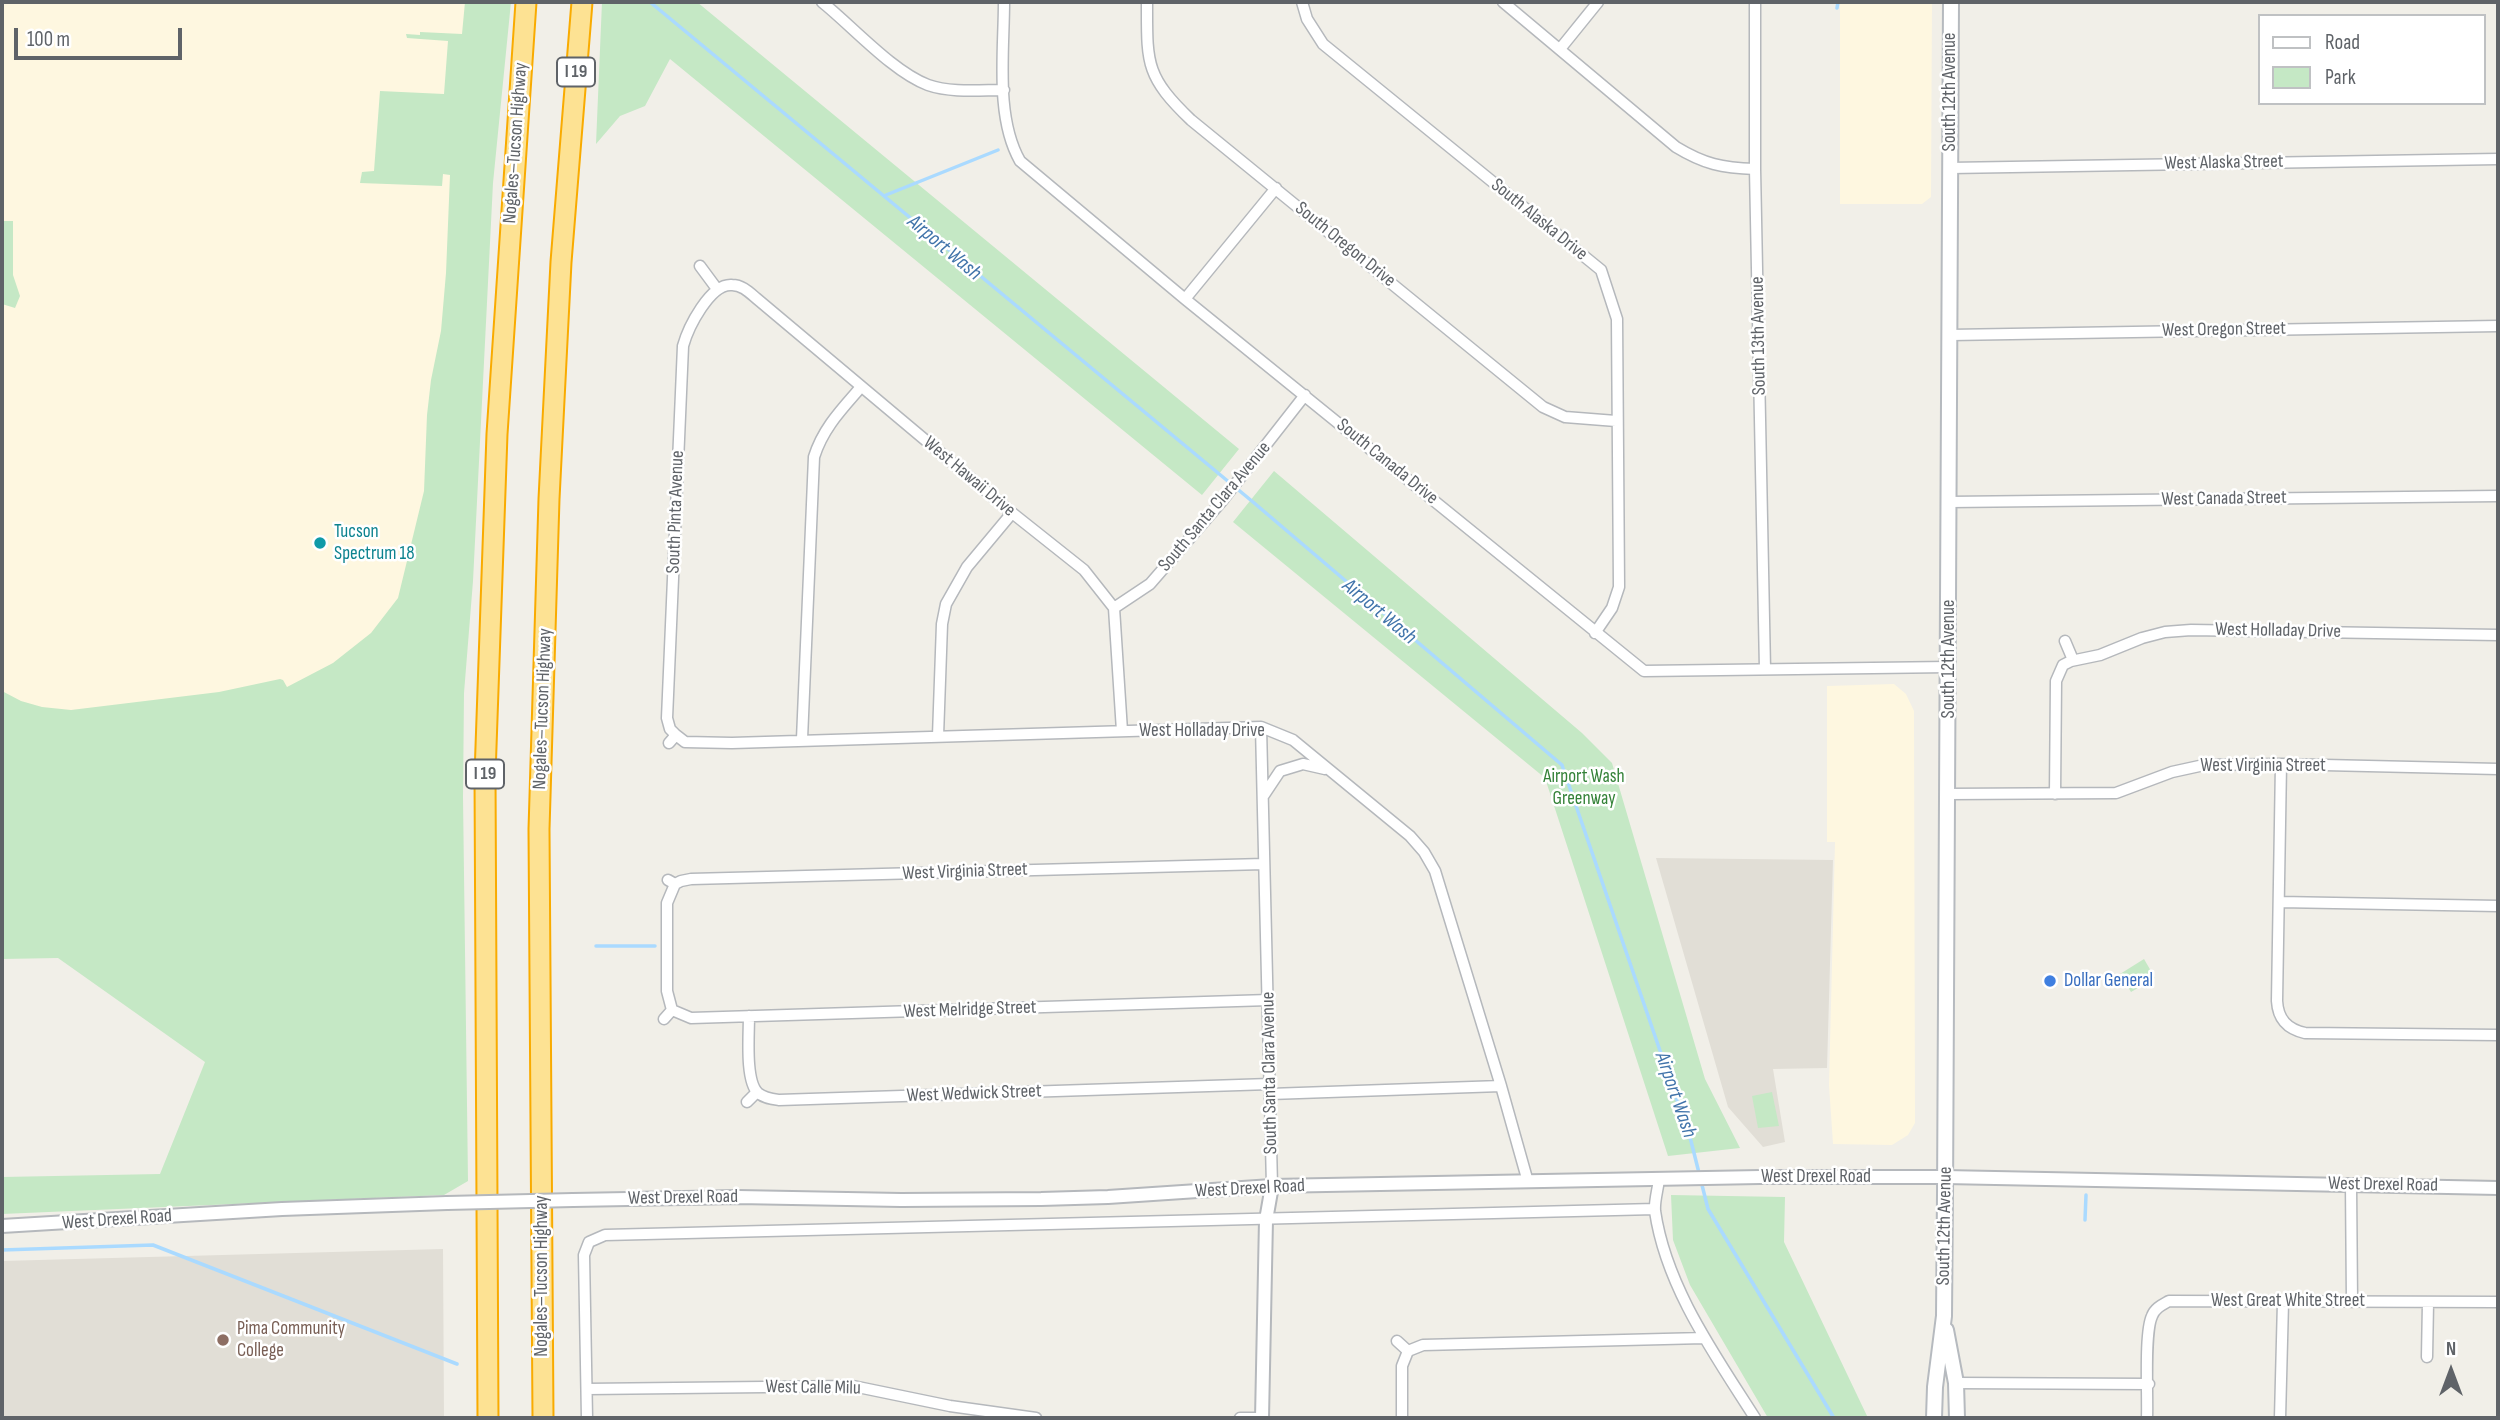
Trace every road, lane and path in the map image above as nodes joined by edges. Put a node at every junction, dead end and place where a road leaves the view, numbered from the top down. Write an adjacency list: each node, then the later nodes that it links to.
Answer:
1 (526, 2): 80 (highway, Nogales–Tucson Highway / I 19)
2 (582, 2): 81 (highway, Nogales–Tucson Highway / I 19)
3 (822, 2): 11 (street)
4 (1004, 2): 13 (street, South Canada Drive)
5 (1147, 2): 17 (street, South Oregon Drive)
6 (1301, 2): 25 (street, South Alaska Drive)
7 (1503, 2): 12 (street)
8 (1598, 2): 12 (street)
9 (1755, 2): 16 (street, South 13th Avenue)
10 (1951, 2): 15 (main road, South 12th Avenue)
11 (834, 5): 13 (street)
12 (1560, 49): 16 (street)
13 (1004, 90): 20 (street, South Canada Drive)
14 (2498, 159): 15 (street, West Alaska Street)
15 (1950, 168): 22 (main road, South 12th Avenue)
16 (1755, 169): 35 (street, South 13th Avenue)
17 (1276, 187): 20 (street); 25 (street, South Oregon Drive)
18 (700, 266): 19 (street)
19 (718, 289): 23 (street, West Hawaii Drive); 39 (street, South Pinta Avenue)
20 (1185, 299): 24 (street, South Canada Drive)
21 (2498, 326): 22 (street, West Oregon Street)
22 (1950, 335): 27 (main road, South 12th Avenue)
23 (861, 387): 28 (street, West Hawaii Drive); 40 (street)
24 (1305, 395): 29 (street, South Santa Clara Avenue); 30 (street, South Canada Drive)
25 (1616, 421): 30 (street, South Alaska Drive)
26 (2498, 496): 27 (street, West Canada Street)
27 (1949, 502): 34 (main road, South 12th Avenue)
28 (1012, 513): 29 (street, West Hawaii Drive); 38 (street)
29 (1114, 608): 37 (street)
30 (1595, 633): 35 (street, South Canada Drive)
31 (2498, 635): 33 (street, West Holladay Drive)
32 (2065, 641): 33 (street)
33 (2068, 662): 44 (street)
34 (1949, 667): 35 (street, South Canada Drive); 45 (main road, South 12th Avenue)
35 (1765, 669)
36 (1261, 727): 37 (street, West Holladay Drive); 43 (street, West Holladay Drive); 46 (street, South Santa Clara Avenue)
37 (1122, 731): 38 (street, West Holladay Drive)
38 (938, 736): 40 (street, West Holladay Drive)
39 (673, 739): 40 (street, West Holladay Drive)
40 (802, 739)
41 (2281, 764): 42 (street, West Virginia Street); 44 (street, West Virginia Street); 48 (street)
42 (2498, 769)
43 (1330, 770): 46 (street); 55 (street, West Holladay Drive)
44 (2055, 793): 45 (street, West Virginia Street)
45 (1948, 794): 59 (main road, South 12th Avenue)
46 (1262, 799): 47 (street, South Santa Clara Avenue)
47 (1264, 864): 50 (street, South Santa Clara Avenue); 51 (street, West Virginia Street)
48 (2280, 902): 49 (street); 54 (street)
49 (2498, 906)
50 (1269, 1000): 52 (street, West Melridge Street); 56 (street, South Santa Clara Avenue)
51 (672, 1010): 52 (street, West Melridge Street); 53 (street)
52 (749, 1016): 57 (street)
53 (664, 1019)
54 (2498, 1035)
55 (1501, 1086): 56 (street, West Wedwick Street); 61 (street, West Holladay Drive)
56 (1270, 1089): 57 (street, West Wedwick Street); 63 (street, South Santa Clara Avenue)
57 (757, 1093): 58 (street)
58 (747, 1102)
59 (1945, 1177): 60 (street, West Drexel Road); 62 (street, West Drexel Road); 72 (main road, South 12th Avenue)
60 (1659, 1180): 61 (street, West Drexel Road); 65 (street)
61 (1528, 1182): 63 (street, West Drexel Road)
62 (2351, 1184): 64 (street, West Drexel Road); 68 (street)
63 (1272, 1186): 66 (street, South Santa Clara Avenue); 67 (street, West Drexel Road, bridge)
64 (2498, 1188)
65 (1655, 1209): 66 (street, West Drexel Road); 73 (street)
66 (1266, 1220): 79 (street, West Drexel Road); 85 (street, South Santa Clara Avenue)
67 (2, 1226)
68 (2352, 1301): 69 (street, West Great White Street); 71 (street, West Great White Street)
69 (2283, 1302): 78 (street, West Great White Street); 91 (street)
70 (2498, 1302): 71 (street, West Great White Street)
71 (2428, 1303): 76 (street)
72 (1944, 1316): 77 (main road, South 12th Avenue); 88 (main road, South 12th Avenue)
73 (1704, 1338): 75 (street); 87 (street)
74 (1397, 1341): 75 (street)
75 (1408, 1352): 86 (street)
76 (2427, 1357)
77 (1956, 1383): 78 (street); 89 (main road, South 12th Avenue)
78 (2149, 1384): 90 (street, West Great White Street)
79 (587, 1389): 82 (street); 83 (street, West Calle Milu)
80 (488, 1418)
81 (543, 1418)
82 (587, 1418)
83 (1036, 1418)
84 (1240, 1418): 85 (street)
85 (1262, 1418)
86 (1402, 1418)
87 (1755, 1418)
88 (1934, 1418)
89 (1957, 1418)
90 (2147, 1418)
91 (2280, 1418)

